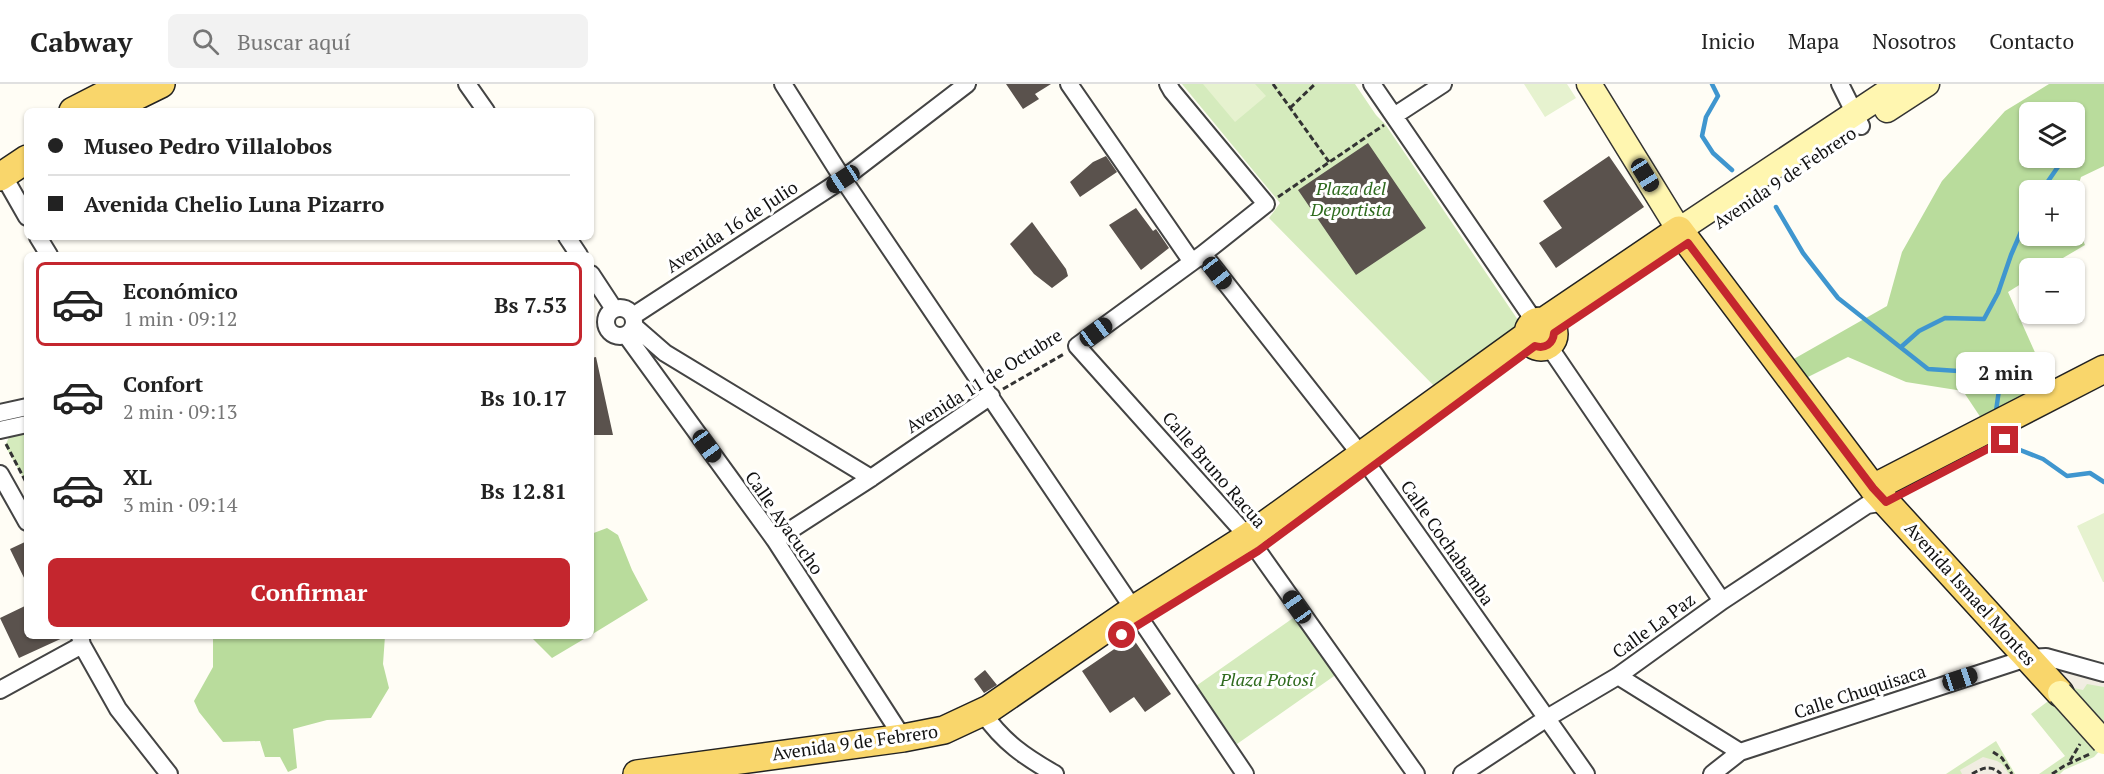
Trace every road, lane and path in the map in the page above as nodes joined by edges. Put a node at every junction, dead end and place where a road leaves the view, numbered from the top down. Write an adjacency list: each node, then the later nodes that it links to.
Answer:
1 (126, 84): 16 (main road)
2 (160, 84): 17 (main road)
3 (467, 84): 18 (street)
4 (783, 84): 26 (street)
5 (967, 84): 26 (street, Avenida 16 de Julio)
6 (1069, 84): 30 (street, Calle Cochabamba)
7 (1168, 84): 27 (street)
8 (1273, 84): 19 (path)
9 (1315, 84): 19 (path)
10 (1372, 84): 20 (street)
11 (1443, 84): 20 (street)
12 (1589, 84): 29 (street, Avenida Ismael Montes)
13 (1840, 84): 21 (street)
14 (1899, 84): 21 (street, Avenida 9 de Febrero)
15 (1927, 84): 21 (street, Avenida 9 de Febrero)
16 (79, 108)
17 (112, 108)
18 (484, 108)
19 (1290, 108): 24 (path)
20 (1394, 116): 24 (path); 34 (street)
21 (1858, 120): 29 (street, Avenida 9 de Febrero)
22 (24, 143): 25 (main road)
23 (24, 160): 25 (main road)
24 (1329, 162): 27 (path)
25 (1, 170): 28 (street)
26 (843, 179): 33 (street, Avenida 16 de Julio); 38 (street)
27 (1266, 204): 30 (street, Avenida 11 de Octubre)
28 (24, 212)
29 (1684, 236): 34 (main road, Avenida 9 de Febrero); 47 (main road, Avenida Ismael Montes)
30 (1197, 258): 35 (street, Avenida 11 de Octubre); 43 (street, Calle Cochabamba)
31 (594, 287): 32 (street)
32 (602, 321): 33 (street); 33 (street)
33 (631, 326): 46 (street); 49 (street, Calle Ayacucho)
34 (1540, 334): 43 (main road, Avenida 9 de Febrero); 51 (street)
35 (1077, 346): 38 (path, Avenida 11 de Octubre); 50 (street, Calle Bruno Racua)
36 (2104, 369): 47 (main road)
37 (2104, 389): 47 (main road)
38 (991, 396): 46 (street, Avenida 11 de Octubre); 52 (street)
39 (24, 408): 40 (street)
40 (0, 413)
41 (24, 425): 42 (street)
42 (5, 433): 45 (path)
43 (1365, 461): 50 (main road, Avenida 9 de Febrero); 59 (street, Calle Cochabamba)
44 (0, 474): 48 (street)
45 (24, 478)
46 (871, 478): 49 (street, Avenida 11 de Octubre)
47 (1875, 498): 51 (street, Calle La Paz); 54 (main road, Avenida Ismael Montes)
48 (24, 517)
49 (775, 540): 61 (street, Calle Ayacucho)
50 (1253, 544): 52 (main road, Avenida 9 de Febrero); 70 (street, Calle Bruno Racua)
51 (1722, 601): 56 (street, Calle La Paz)
52 (1137, 617): 60 (main road, Avenida 9 de Febrero); 69 (street)
53 (81, 640): 57 (street); 66 (street)
54 (2027, 658): 55 (street); 58 (main road, Avenida Ismael Montes); 63 (street, Calle Chuquisaca)
55 (2104, 673)
56 (1618, 676): 59 (street, Calle La Paz); 63 (street)
57 (0, 690)
58 (2060, 693): 62 (street, bridge)
59 (1547, 718): 71 (street, Calle La Paz); 72 (street, Calle Cochabamba)
60 (987, 719): 61 (main road, Avenida 9 de Febrero); 65 (main road, Avenida 9 de Febrero); 68 (street)
61 (903, 738): 65 (main road, Avenida 9 de Febrero)
62 (2100, 744): 77 (path)
63 (1740, 752): 73 (street, Calle Chuquisaca)
64 (1993, 752): 76 (path)
65 (714, 770): 67 (main road, Avenida 9 de Febrero)
66 (169, 774)
67 (637, 774)
68 (1055, 774)
69 (1245, 774)
70 (1416, 774)
71 (1462, 774)
72 (1586, 774)
73 (1712, 774)
74 (1972, 774): 75 (path)
75 (2001, 774)
76 (2012, 774)
77 (2052, 774)

